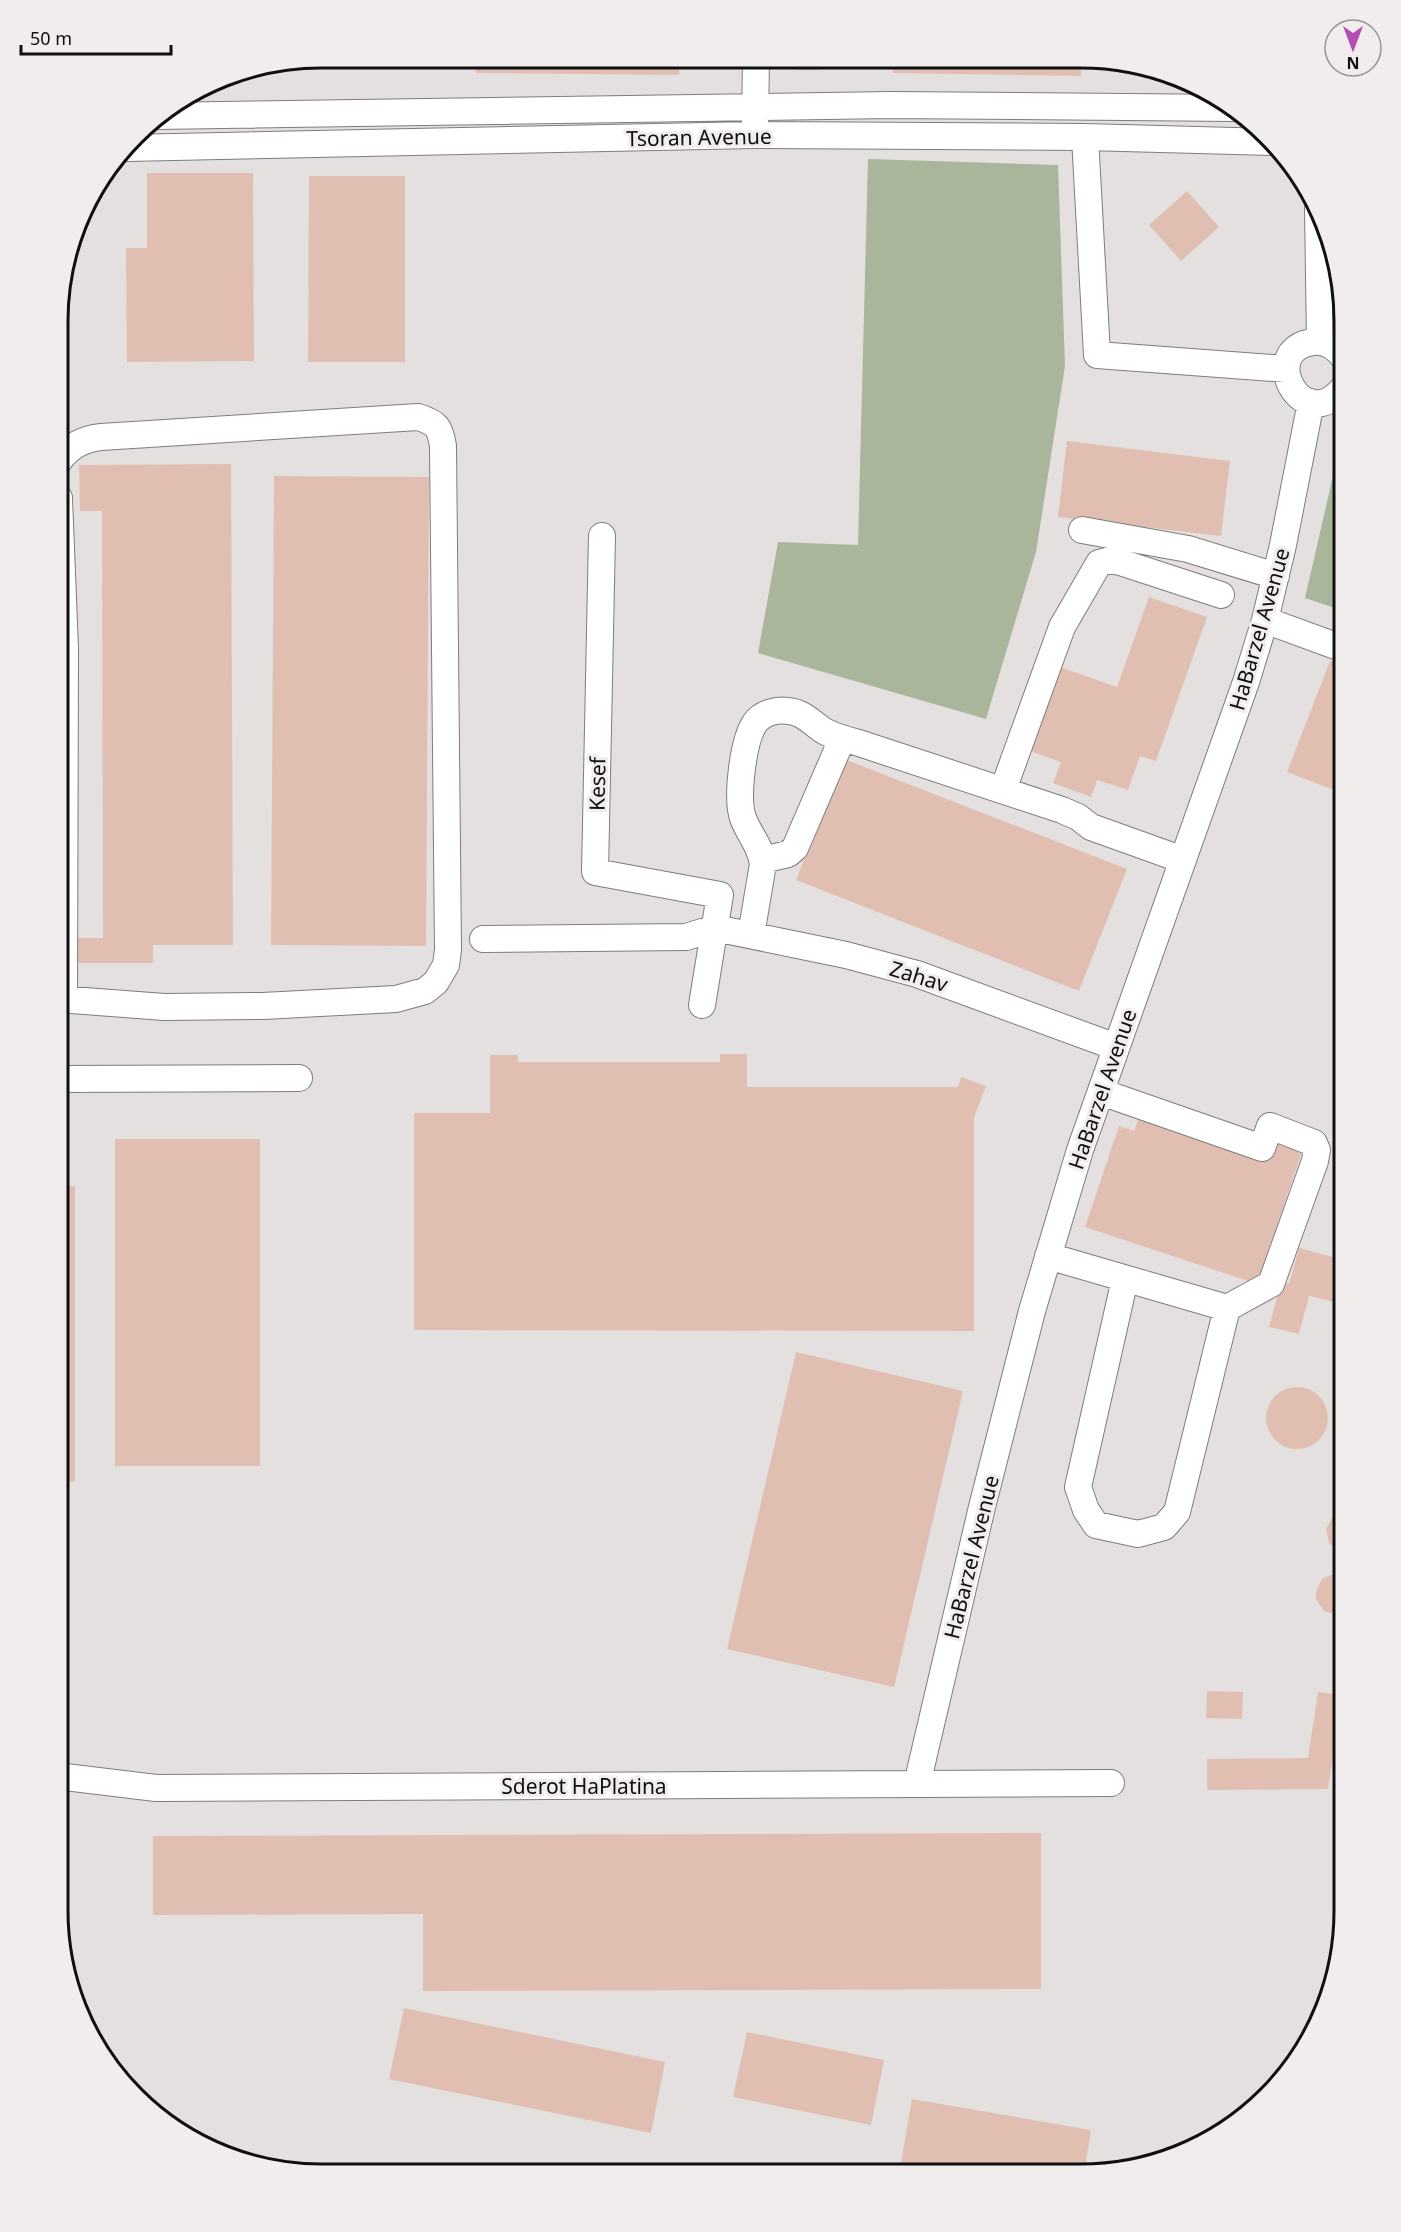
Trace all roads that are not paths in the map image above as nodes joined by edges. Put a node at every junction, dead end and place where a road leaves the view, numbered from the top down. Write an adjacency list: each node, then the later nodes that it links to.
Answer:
1 (756, 68): 2 (street)
2 (755, 106): 3 (street, Tsoran Avenue); 4 (street, Tsoran Avenue); 5 (street)
3 (1218, 108)
4 (173, 116)
5 (755, 135): 6 (street, Tsoran Avenue); 8 (street, Tsoran Avenue)
6 (1085, 137): 7 (street, Tsoran Avenue); 12 (street)
7 (1259, 142)
8 (136, 148)
9 (1318, 235): 10 (street)
10 (1320, 342): 11 (street); 12 (street)
11 (1334, 348)
12 (1286, 369): 14 (street)
13 (1334, 396): 14 (street)
14 (1311, 402): 18 (street, HaBarzel Avenue)
15 (68, 450): 29 (street)
16 (1082, 531): 18 (street)
17 (602, 536): 26 (street, Kesef)
18 (1276, 576): 20 (street, HaBarzel Avenue)
19 (1221, 595): 23 (street)
20 (1264, 620): 21 (street); 25 (street, HaBarzel Avenue)
21 (1334, 645)
22 (842, 739): 23 (street); 24 (street); 24 (street)
23 (1003, 790): 25 (street)
24 (762, 860): 27 (street)
25 (1183, 860): 31 (street, HaBarzel Avenue)
26 (715, 928): 27 (street, Zahav); 28 (street); 30 (street)
27 (751, 935): 31 (street, Zahav)
28 (483, 939)
29 (68, 1000)
30 (702, 1005)
31 (1116, 1047): 34 (street, HaBarzel Avenue)
32 (299, 1078): 33 (street)
33 (68, 1079)
34 (1101, 1092): 35 (street, HaBarzel Avenue); 37 (street)
35 (1048, 1256): 36 (street); 40 (street, HaBarzel Avenue)
36 (1125, 1278): 37 (street); 37 (street)
37 (1227, 1308)
38 (68, 1777): 40 (street, Sderot HaPlatina)
39 (1111, 1783): 40 (street, Sderot HaPlatina)
40 (917, 1784)

